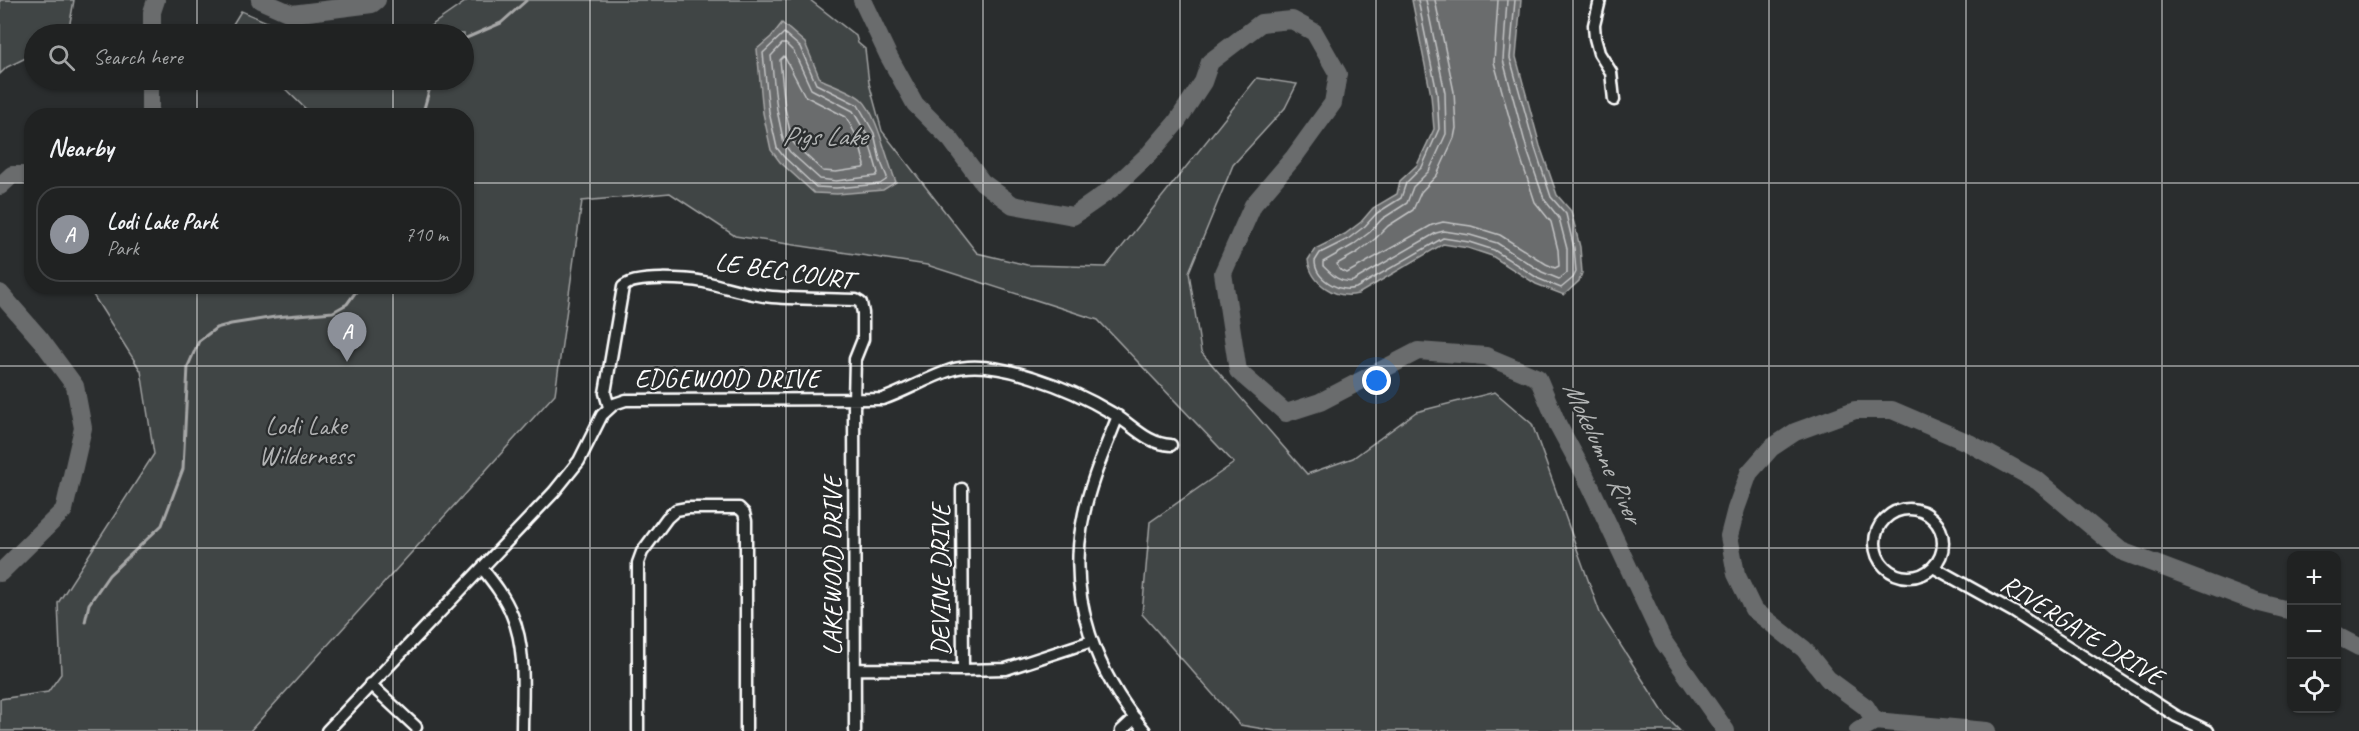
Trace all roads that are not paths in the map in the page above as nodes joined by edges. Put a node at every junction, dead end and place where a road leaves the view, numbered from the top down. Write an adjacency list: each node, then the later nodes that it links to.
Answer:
1 (1600, 0): 2 (street)
2 (1614, 100)
3 (854, 400): 4 (street, EDGEWOOD DRIVE); 4 (street, LE BEC COURT); 5 (street, EDGEWOOD DRIVE); 11 (street, LAKEWOOD DRIVE)
4 (609, 407): 9 (street, EDGEWOOD DRIVE)
5 (1118, 416): 6 (street, EDGEWOOD DRIVE); 10 (street)
6 (1171, 446)
7 (962, 489): 12 (street, DEVINE DRIVE)
8 (1933, 567): 8 (street); 23 (street, RIVERGATE DRIVE)
9 (482, 568): 13 (street, EDGEWOOD DRIVE); 17 (street)
10 (1092, 641): 12 (street); 14 (street)
11 (855, 669): 12 (street); 20 (street, LAKEWOOD DRIVE)
12 (963, 670)
13 (370, 684): 15 (street); 16 (street, EDGEWOOD DRIVE)
14 (1134, 718): 21 (street); 22 (street)
15 (416, 727)
16 (327, 731)
17 (522, 731)
18 (638, 731): 19 (street)
19 (746, 731)
20 (855, 731)
21 (1121, 731)
22 (1145, 731)
23 (2208, 731)

